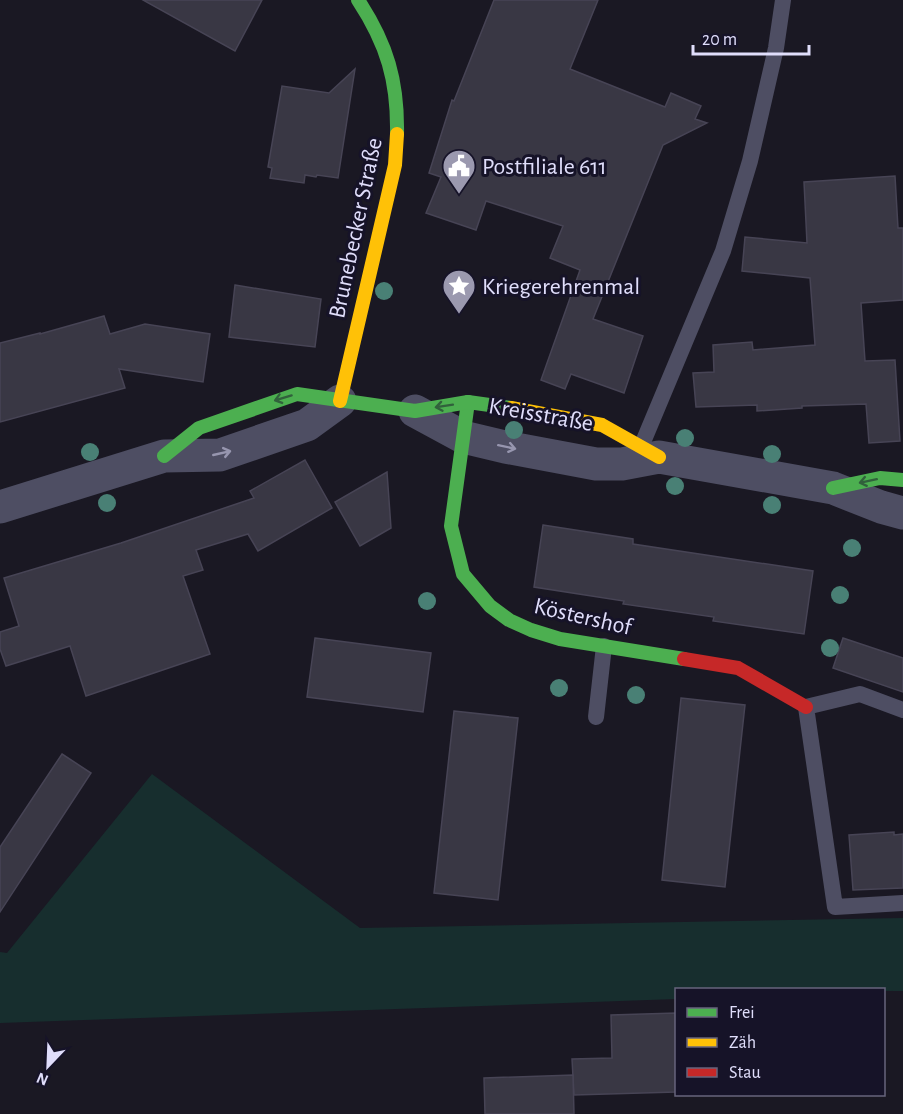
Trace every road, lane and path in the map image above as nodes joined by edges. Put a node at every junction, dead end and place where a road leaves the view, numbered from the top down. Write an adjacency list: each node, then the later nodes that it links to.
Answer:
1 (357, 0): 3 (street, Brunebecker Straße)
2 (783, 0): 7 (lane)
3 (340, 401): 5 (street, Kreisstraße); 10 (street)
4 (468, 402): 5 (street, Kreisstraße, one-way to 5); 6 (street, Köstershof); 7 (street, Kreisstraße)
5 (415, 411): 6 (street, Kreisstraße)
6 (463, 437): 7 (street, Kreisstraße, one-way to 7); 12 (street, Köstershof)
7 (641, 456): 9 (street, Kreisstraße)
8 (903, 480): 9 (street, Kreisstraße, one-way to 9)
9 (832, 488): 11 (street, Kreisstraße)
10 (0, 507)
11 (903, 513)
12 (604, 646): 13 (street, Köstershof); 15 (lane)
13 (806, 707): 14 (lane); 16 (lane)
14 (903, 711)
15 (596, 717)
16 (903, 903)

